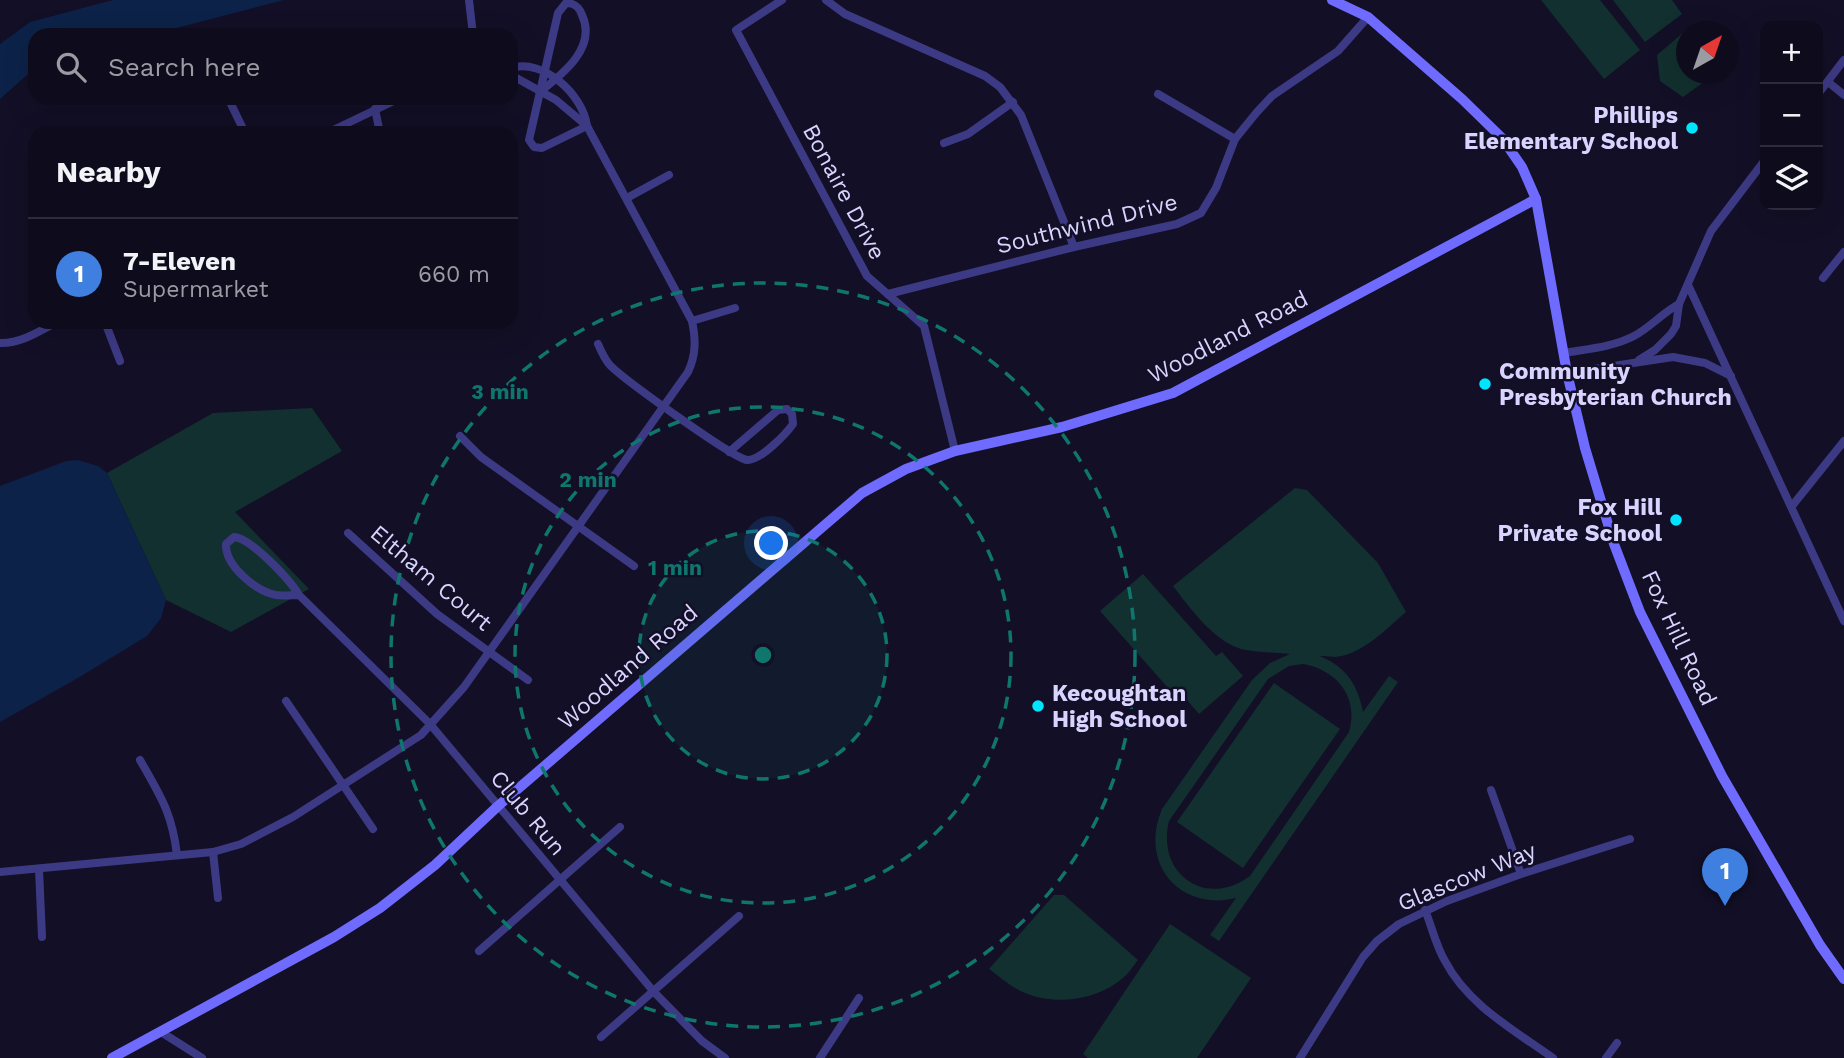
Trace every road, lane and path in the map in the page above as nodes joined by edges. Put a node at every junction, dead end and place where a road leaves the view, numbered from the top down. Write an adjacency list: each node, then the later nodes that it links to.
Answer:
1 (469, 0): 6 (street)
2 (782, 0): 35 (street, Bonaire Drive)
3 (826, 0): 17 (street)
4 (1332, 0): 5 (main road, Fox Hill Road)
5 (1368, 17): 25 (street, Southwind Drive); 30 (main road, Fox Hill Road)
6 (473, 28)
7 (1844, 60): 12 (street)
8 (518, 67): 9 (street)
9 (545, 73): 11 (street); 11 (street); 14 (street)
10 (518, 79): 14 (street)
11 (556, 79): 14 (street); 21 (street)
12 (1828, 82): 13 (street); 16 (street)
13 (1823, 88)
14 (541, 91): 21 (street); 21 (street)
15 (1158, 94): 25 (street)
16 (1844, 94)
17 (1013, 102): 26 (street); 31 (street)
18 (231, 105): 22 (street)
19 (384, 105): 20 (street)
20 (375, 109): 23 (street); 24 (street)
21 (587, 125): 29 (street)
22 (242, 126)
23 (341, 126)
24 (379, 126)
25 (1236, 139): 31 (street, Southwind Drive)
26 (944, 143)
27 (1760, 167): 34 (street)
28 (669, 175): 29 (street)
29 (627, 198): 38 (street)
30 (1536, 199): 43 (main road, Fox Hill Road); 52 (main road, Woodland Road)
31 (1074, 247): 35 (street, Southwind Drive)
32 (1844, 251): 33 (street)
33 (1823, 278)
34 (1689, 287): 36 (street); 47 (street)
35 (888, 294): 52 (street, Bonaire Drive)
36 (1679, 304): 43 (street); 44 (street)
37 (735, 308): 38 (street)
38 (692, 321): 48 (street)
39 (44, 329): 41 (street)
40 (109, 329): 45 (street)
41 (0, 343)
42 (598, 344): 48 (street)
43 (1564, 353): 46 (main road, Fox Hill Road)
44 (1639, 360): 46 (street); 47 (street)
45 (120, 361)
46 (1567, 373): 81 (main road, Fox Hill Road)
47 (1731, 376): 53 (street)
48 (664, 406): 51 (street); 54 (street)
49 (460, 436): 54 (street)
50 (1844, 441): 53 (street)
51 (729, 452): 51 (street)
52 (955, 452): 66 (main road, Woodland Road)
53 (1792, 506): 58 (street)
54 (580, 525): 56 (street); 59 (street)
55 (348, 533): 59 (street, Eltham Court)
56 (634, 566)
57 (299, 595): 57 (street, Club Run); 62 (street, Club Run)
58 (1844, 621)
59 (489, 651): 60 (street, Eltham Court); 62 (street)
60 (528, 680)
61 (286, 701): 64 (street)
62 (430, 724): 64 (street); 66 (street, Club Run)
63 (140, 760): 71 (street)
64 (344, 785): 68 (street); 70 (street)
65 (1491, 790): 74 (street)
66 (498, 806): 75 (street, Club Run); 84 (main road, Woodland Road)
67 (620, 827): 75 (street)
68 (373, 829)
69 (1630, 839): 74 (street, Glascow Way)
70 (213, 852): 71 (street); 76 (street)
71 (177, 855): 72 (street)
72 (39, 869): 73 (street); 79 (street)
73 (0, 872)
74 (1521, 874): 77 (street, Glascow Way)
75 (559, 880): 80 (street); 82 (street, Club Run)
76 (218, 898)
77 (1426, 911): 91 (street, Glascow Way); 92 (street)
78 (739, 916): 82 (street)
79 (42, 937)
80 (479, 951)
81 (1844, 979)
82 (654, 992): 85 (street); 89 (street, Club Run)
83 (859, 998): 90 (street)
84 (161, 1032): 87 (main road, Woodland Road); 88 (street)
85 (601, 1037)
86 (1617, 1043): 93 (street)
87 (112, 1058)
88 (202, 1058)
89 (725, 1058)
90 (820, 1058)
91 (1300, 1058)
92 (1553, 1058)
93 (1606, 1058)

